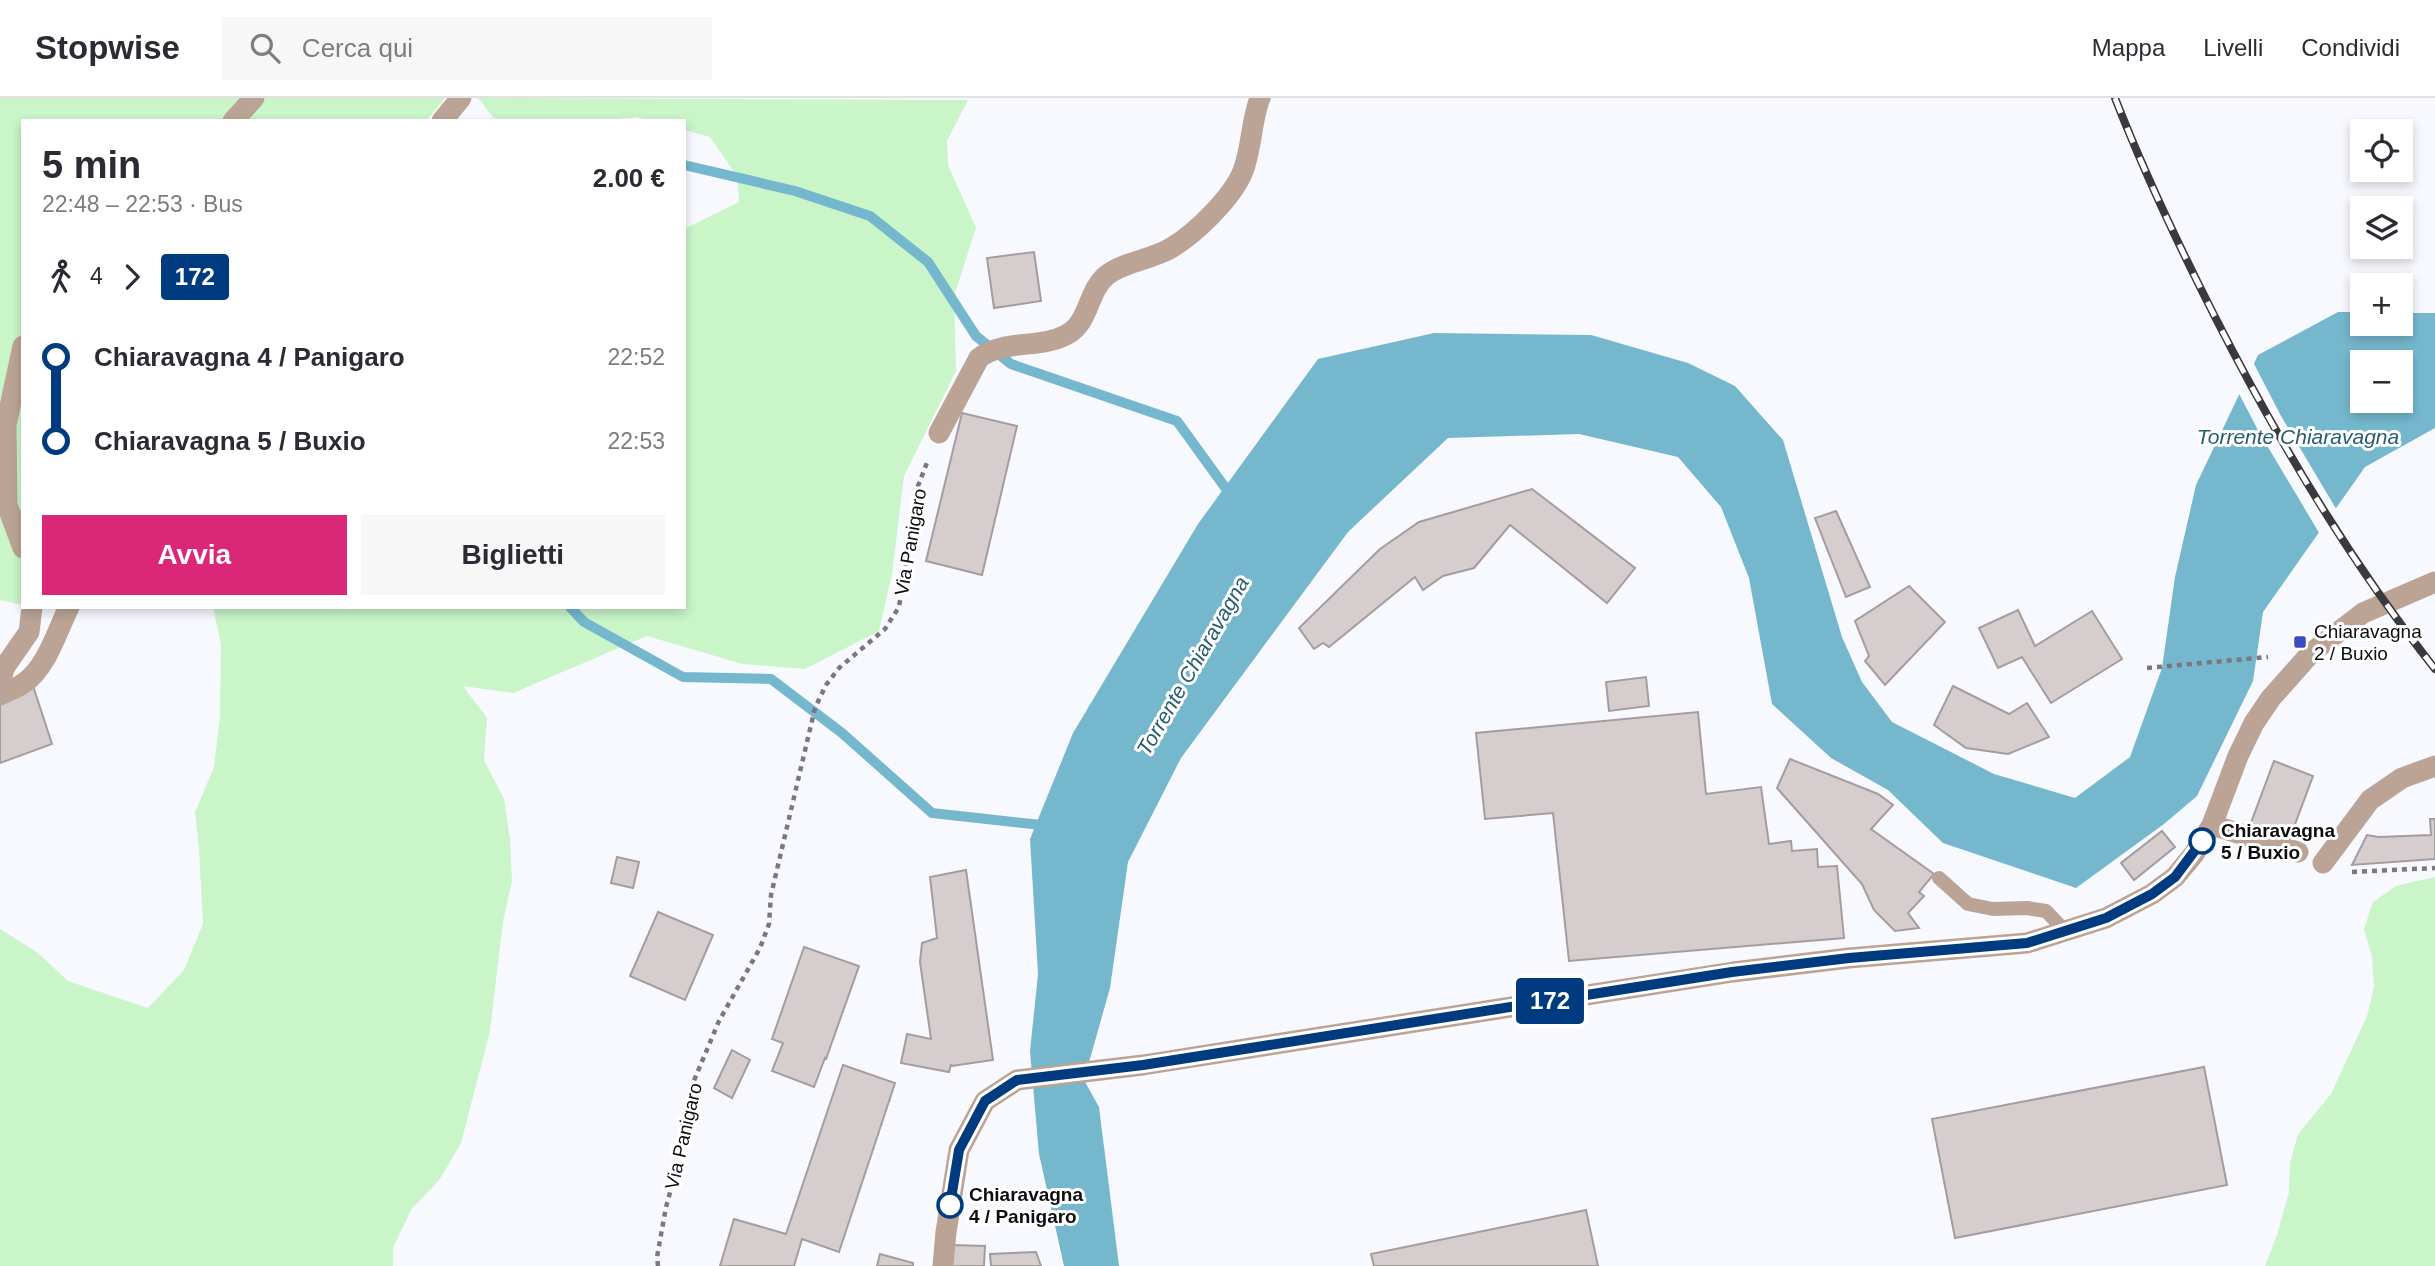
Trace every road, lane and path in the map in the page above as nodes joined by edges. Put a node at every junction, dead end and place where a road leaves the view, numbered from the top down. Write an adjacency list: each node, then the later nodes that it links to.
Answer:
1 (254, 98): 4 (street)
2 (461, 98): 5 (street)
3 (1260, 98): 7 (street)
4 (235, 119)
5 (444, 119)
6 (21, 355): 8 (street)
7 (939, 433): 23 (path, Via Panigaro)
8 (21, 543)
9 (2435, 582): 12 (street)
10 (32, 609): 14 (street)
11 (68, 609): 15 (street)
12 (2311, 653): 13 (path); 17 (street)
13 (2147, 668)
14 (0, 686)
15 (0, 695)
16 (2435, 766): 19 (street)
17 (2212, 825): 18 (street); 22 (street)
18 (2298, 852)
19 (2323, 863): 20 (path)
20 (2435, 868)
21 (1939, 878): 22 (lane)
22 (2066, 932): 24 (street)
23 (658, 1266)
24 (943, 1266)

